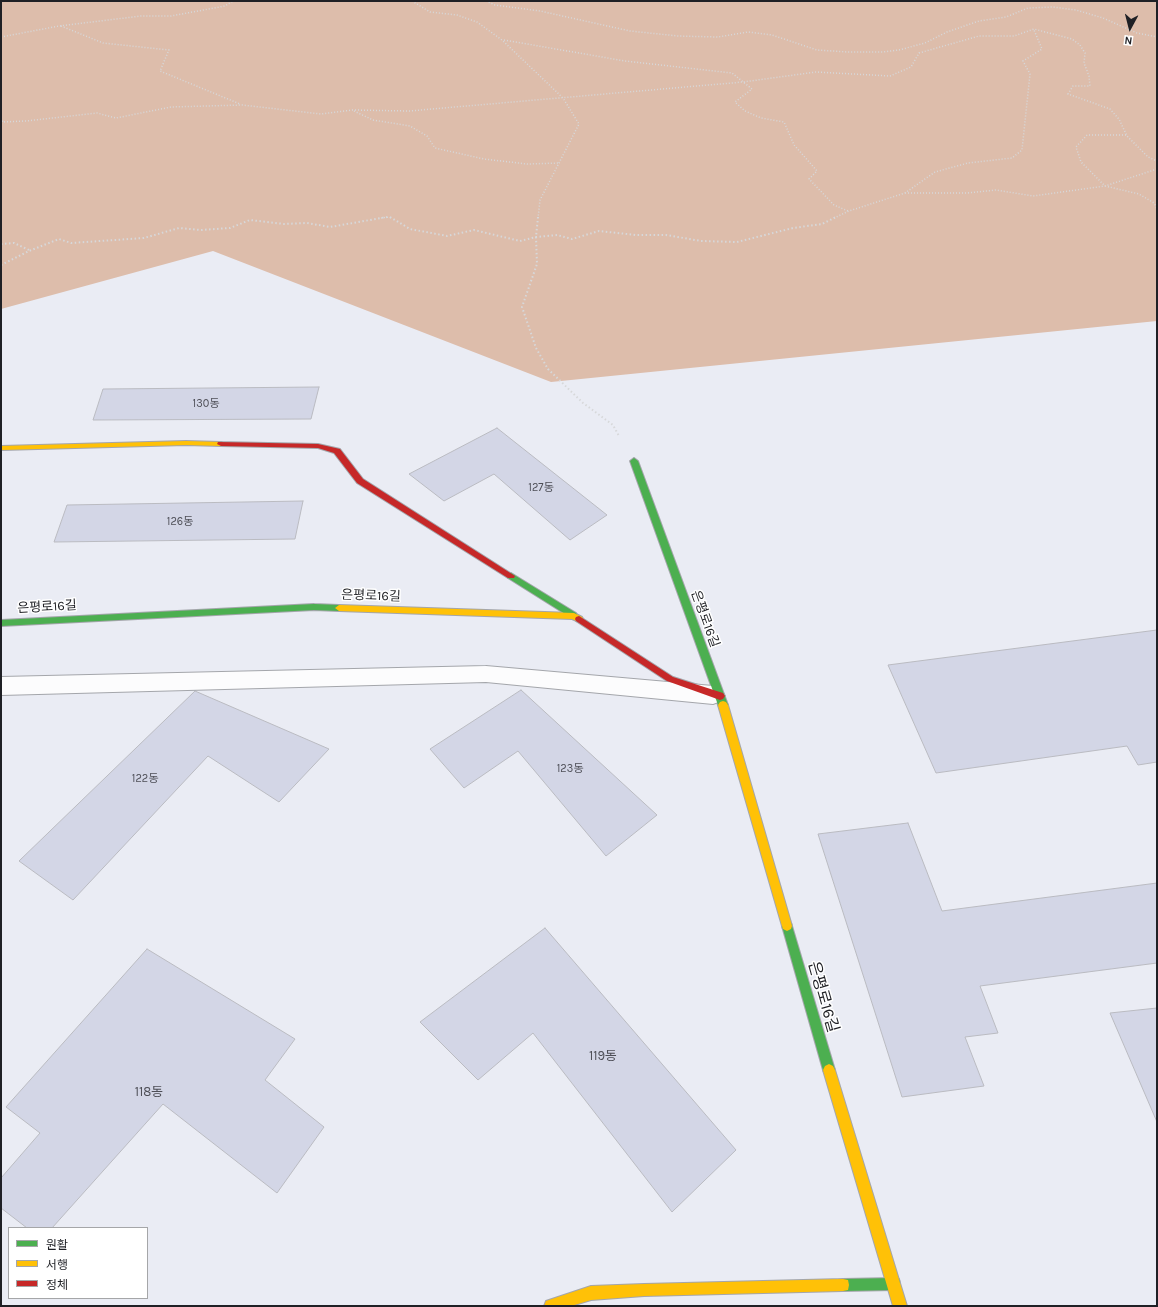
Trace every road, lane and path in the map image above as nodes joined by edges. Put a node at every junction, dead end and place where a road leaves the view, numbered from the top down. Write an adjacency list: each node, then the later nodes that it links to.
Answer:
1 (233, 1): 4 (path)
2 (412, 1): 8 (path)
3 (486, 1): 7 (path)
4 (59, 26): 6 (path); 11 (path)
5 (1034, 29): 9 (path); 15 (path); 20 (path)
6 (1, 37)
7 (1157, 37)
8 (502, 40): 9 (path); 10 (path)
9 (743, 82): 10 (path); 22 (path)
10 (563, 98): 12 (path); 17 (path)
11 (242, 105): 12 (path); 14 (path)
12 (352, 110): 17 (path)
13 (1, 118): 14 (path)
14 (2, 122)
15 (1127, 136): 16 (path); 19 (path)
16 (1157, 161)
17 (560, 163): 23 (path)
18 (1157, 169): 19 (path)
19 (1105, 186): 20 (path); 21 (path)
20 (904, 193): 22 (path)
21 (1157, 209)
22 (848, 211): 23 (path)
23 (536, 237): 25 (path); 28 (path)
24 (1, 244): 25 (path)
25 (29, 251): 26 (path)
26 (1, 265)
27 (1, 448): 29 (street)
28 (634, 461): 32 (street, 은평로16길)
29 (574, 616): 30 (street, 은평로16길); 32 (street)
30 (1, 622)
31 (1, 686): 32 (street)
32 (720, 696): 33 (street, 은평로16길)
33 (894, 1284): 34 (street); 35 (street, 은평로16길)
34 (552, 1306)
35 (900, 1306)

